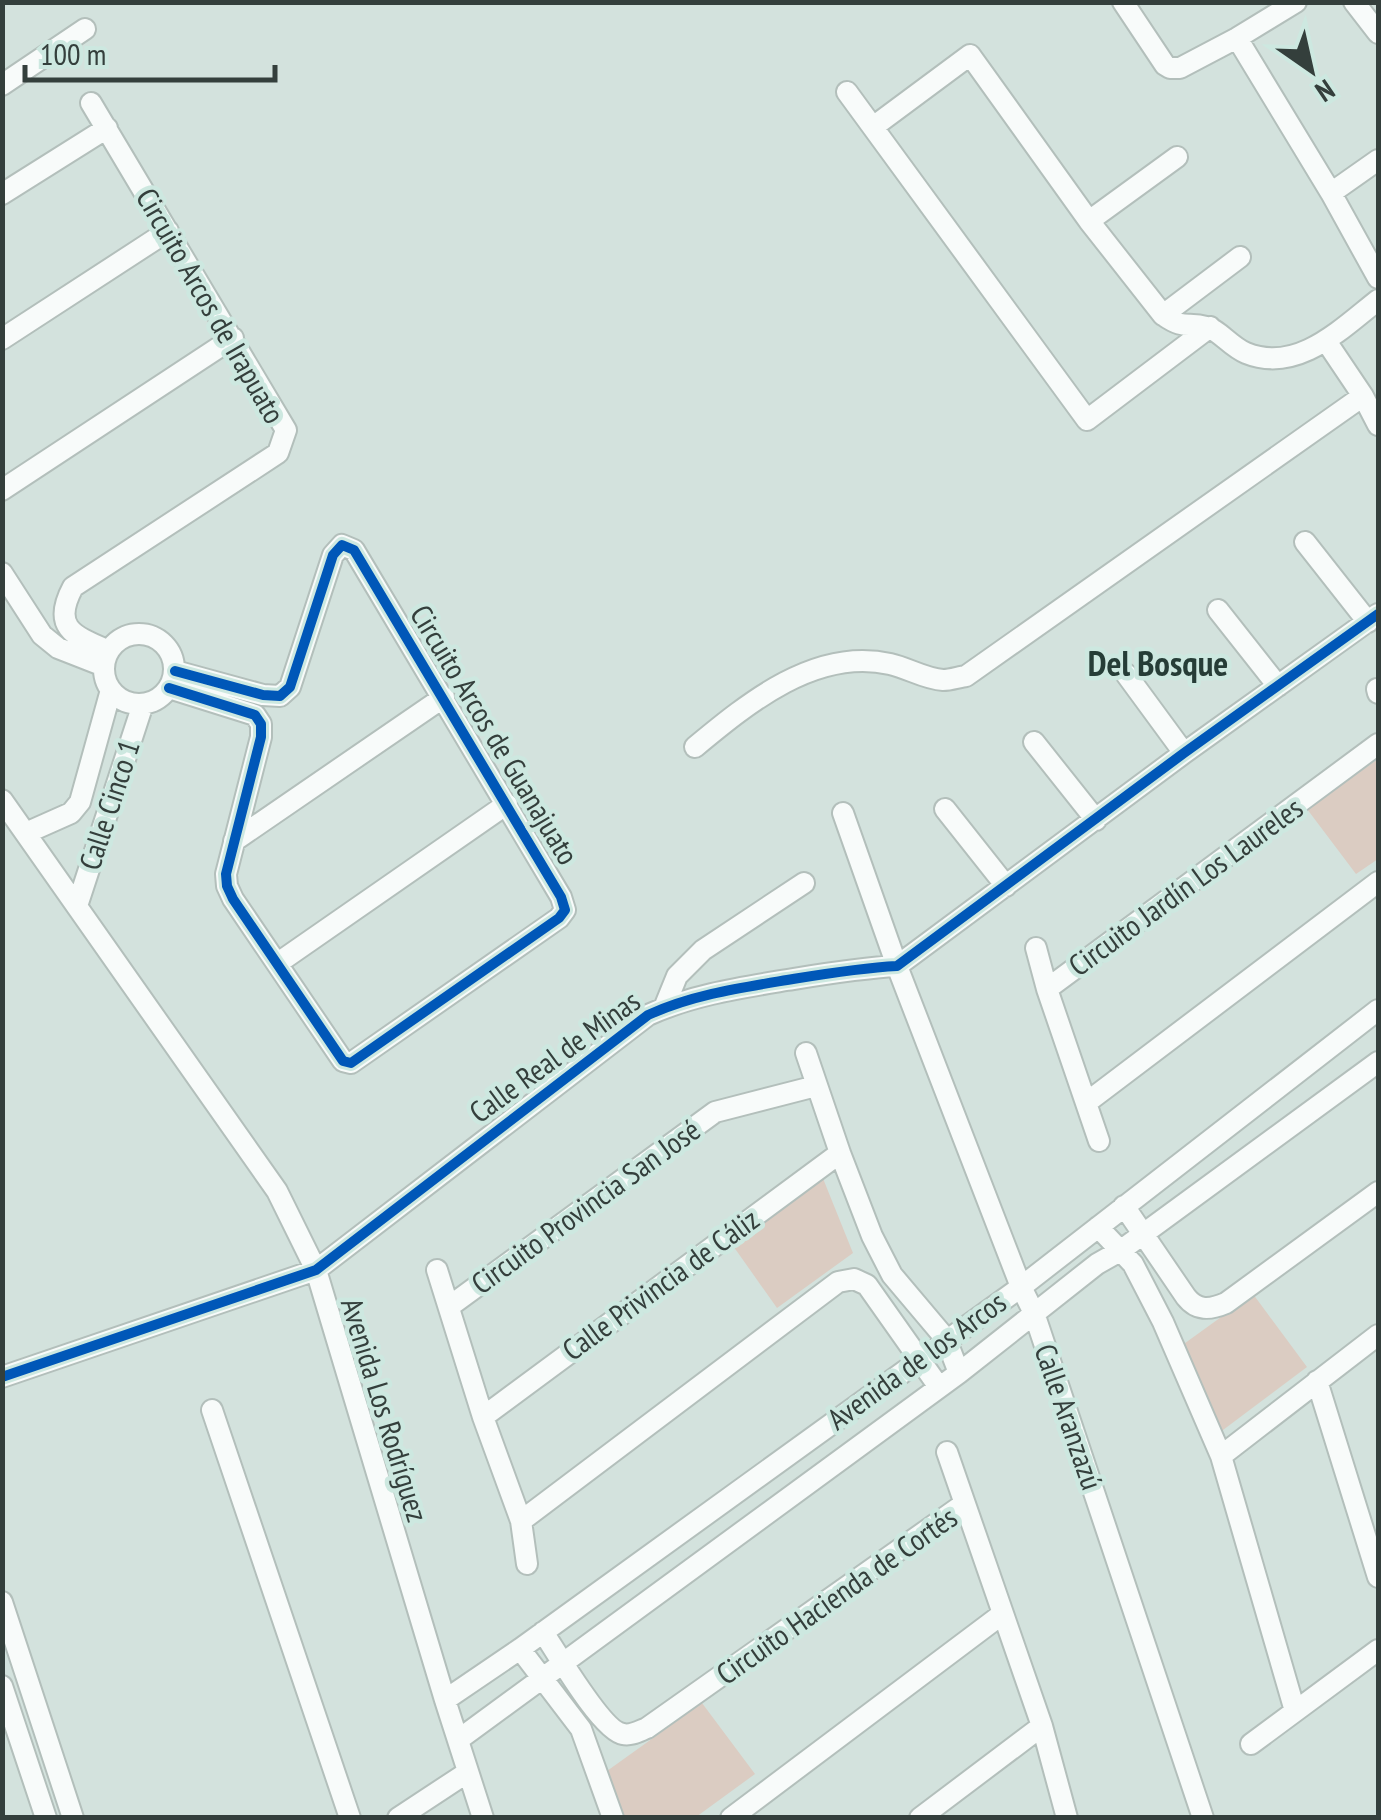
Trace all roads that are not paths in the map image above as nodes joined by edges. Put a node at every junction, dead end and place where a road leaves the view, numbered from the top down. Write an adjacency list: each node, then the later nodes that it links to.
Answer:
1 (1124, 2): 6 (street)
2 (1296, 2): 6 (street)
3 (1354, 2): 5 (street)
4 (85, 29): 7 (street)
5 (1378, 33)
6 (1237, 38): 14 (street)
7 (2, 85)
8 (847, 92): 10 (street)
9 (90, 102): 11 (street, Circuito Arcos de Irapuato)
10 (873, 127): 16 (street); 22 (street)
11 (107, 128): 15 (street); 17 (street, Circuito Arcos de Irapuato)
12 (1177, 156): 16 (street)
13 (1378, 160): 14 (street)
14 (1331, 193): 19 (street)
15 (2, 194)
16 (1090, 221): 21 (street)
17 (168, 232): 23 (street, Circuito Arcos de Irapuato); 24 (street)
18 (1240, 258): 21 (street)
19 (1378, 278)
20 (1378, 300): 25 (street)
21 (1163, 315): 22 (street)
22 (1210, 327): 25 (street)
23 (233, 338): 28 (street); 33 (street, Circuito Arcos de Irapuato)
24 (2, 339)
25 (1326, 341): 26 (street)
26 (1363, 396): 27 (street); 42 (street)
27 (1378, 424)
28 (2, 490)
29 (1304, 542): 32 (street)
30 (2, 573): 33 (street)
31 (1218, 610): 36 (street)
32 (1374, 618): 36 (street)
33 (106, 658): 35 (street); 37 (street)
34 (1126, 674): 43 (street)
35 (172, 680): 38 (street, Circuito Arcos de Guanajuato); 39 (street); 50 (street, Circuito Arcos de Guanajuato)
36 (1278, 686): 43 (street)
37 (111, 690): 39 (street); 49 (street)
38 (444, 697): 45 (street, Circuito Arcos de Guanajuato); 50 (street)
39 (143, 704): 54 (street, Calle Cinco 1)
40 (1034, 742): 48 (street)
41 (1378, 744): 58 (street, Circuito Jardín Los Laureles)
42 (695, 747)
43 (1184, 754): 48 (street)
44 (2, 800): 49 (street, Avenida Los Rodríguez)
45 (507, 804): 56 (street); 56 (street, Circuito Arcos de Guanajuato)
46 (945, 809): 53 (street)
47 (843, 813): 57 (street, Calle Aranzazú)
48 (1096, 820): 53 (street)
49 (26, 833): 54 (street, Avenida Los Rodríguez)
50 (234, 842): 56 (street, Circuito Arcos de Guanajuato)
51 (1378, 882): 64 (street)
52 (804, 883): 59 (street)
53 (1006, 886): 57 (street)
54 (77, 906): 72 (street, Avenida Los Rodríguez)
55 (1036, 948): 58 (street)
56 (278, 963)
57 (897, 966): 59 (street, Calle Real de Minas); 74 (street, Calle Aranzazú)
58 (1047, 989): 64 (street, Circuito Jardín Los Laureles)
59 (664, 1008): 72 (street, Calle Real de Minas)
60 (1378, 1010): 68 (street, Avenida de los Arcos)
61 (806, 1052): 63 (street)
62 (1378, 1062): 70 (street, Avenida de los Arcos)
63 (816, 1086): 66 (street); 75 (street, Circuito Provincia San José)
64 (1086, 1103): 65 (street, Circuito Jardín Los Laureles)
65 (1098, 1141)
66 (840, 1153): 78 (street); 85 (street, Calle Privincia de Cáliz)
67 (1378, 1192): 70 (street)
68 (1124, 1206): 69 (street, Avenida de los Arcos); 70 (street)
69 (1098, 1227): 71 (street); 74 (street, Avenida de los Arcos)
70 (1144, 1233): 71 (street, Avenida de los Arcos)
71 (1120, 1251): 76 (street, Avenida de los Arcos); 87 (street)
72 (316, 1270): 81 (street, Calle Real de Minas); 100 (street, Avenida Los Rodríguez)
73 (437, 1270): 75 (street, Circuito Provincia San José)
74 (1020, 1287): 76 (street, Calle Aranzazú); 78 (street, Avenida de los Arcos)
75 (450, 1306): 85 (street, Circuito Provincia San José)
76 (1034, 1313): 80 (street, Avenida de los Arcos); 115 (street, Calle Aranzazú)
77 (1378, 1335): 82 (street)
78 (946, 1339): 79 (street, Avenida de los Arcos); 80 (street)
79 (920, 1358): 83 (street); 89 (street); 94 (street, Avenida de los Arcos)
80 (959, 1372): 83 (street, Avenida de los Arcos)
81 (2, 1377)
82 (1317, 1381): 87 (street); 91 (street)
83 (939, 1387): 97 (street, Avenida de los Arcos)
84 (212, 1410): 108 (street)
85 (483, 1417): 89 (street, Circuito Provincia San José)
86 (946, 1452): 88 (street)
87 (1221, 1456): 101 (street)
88 (964, 1504): 93 (street, Circuito Hacienda de Cortés); 97 (street, Circuito Hacienda de Cortés)
89 (522, 1522): 90 (street, Circuito Provincia San José)
90 (527, 1564)
91 (1378, 1577)
92 (2, 1602): 107 (street)
93 (1002, 1615): 102 (street, Circuito Hacienda de Cortés); 112 (street)
94 (543, 1632): 95 (street, Avenida de los Arcos); 97 (street, Circuito Hacienda de Cortés)
95 (520, 1649): 98 (street); 100 (street, Avenida de los Arcos)
96 (1378, 1650): 101 (street)
97 (563, 1662): 98 (street, Avenida de los Arcos)
98 (543, 1677): 103 (street, Avenida de los Arcos); 111 (street)
99 (2, 1686): 106 (street)
100 (445, 1700): 103 (street, Avenida Los Rodríguez)
101 (1295, 1711): 104 (street)
102 (1042, 1726): 113 (street); 114 (street, Circuito Hacienda de Cortés)
103 (458, 1740): 105 (street, Avenida Los Rodríguez)
104 (1251, 1744)
105 (468, 1772): 109 (street); 110 (street, Avenida Los Rodríguez)
106 (46, 1818)
107 (73, 1818)
108 (350, 1818)
109 (398, 1818)
110 (483, 1818)
111 (612, 1818)
112 (731, 1818)
113 (920, 1818)
114 (1067, 1818)
115 (1202, 1818)

